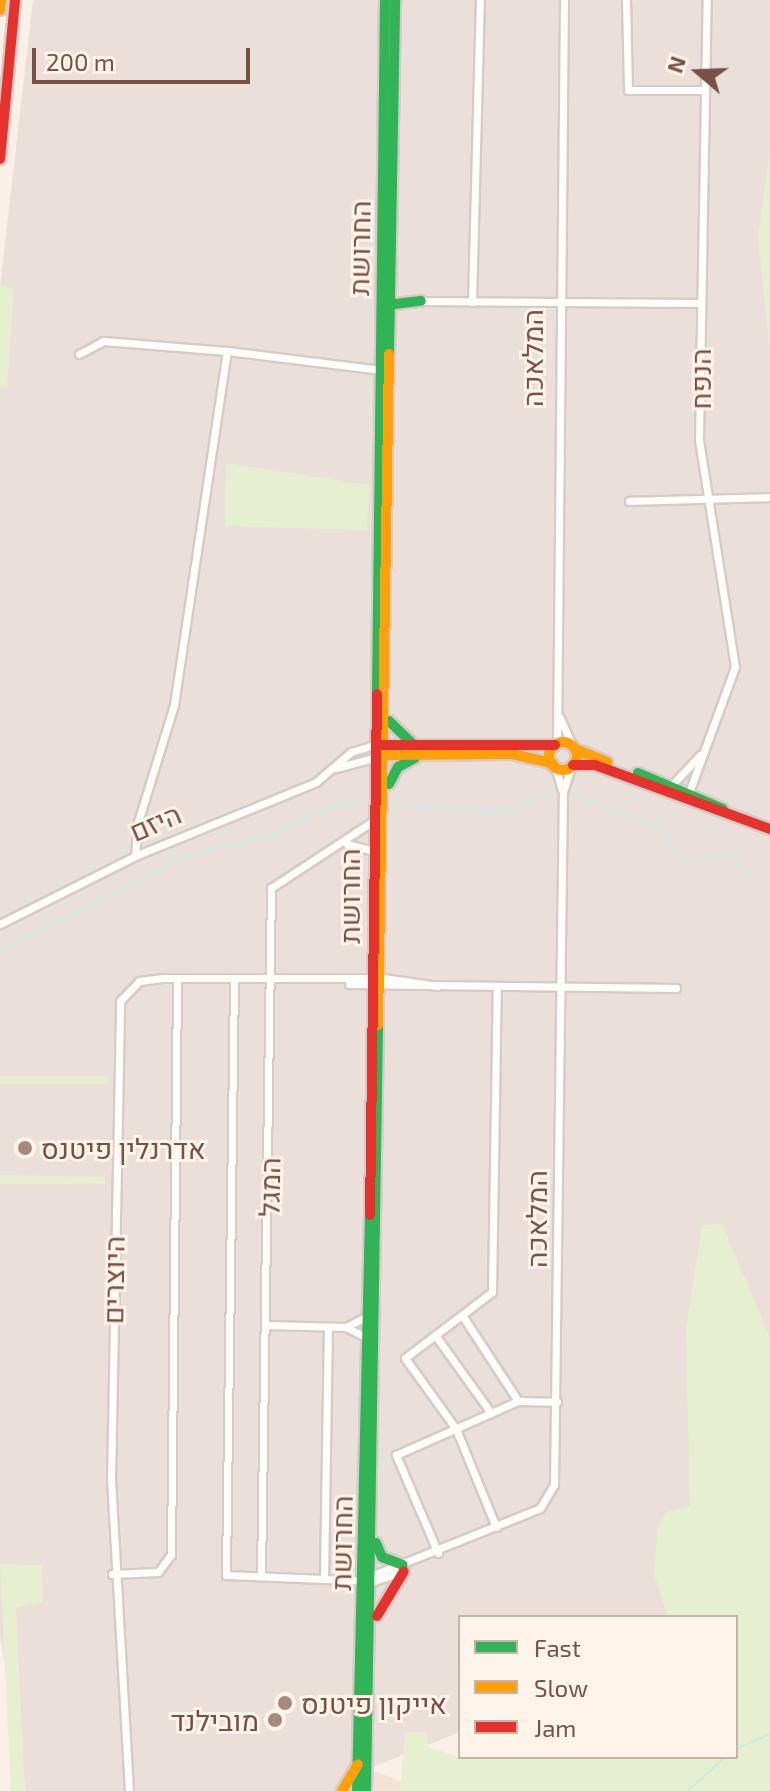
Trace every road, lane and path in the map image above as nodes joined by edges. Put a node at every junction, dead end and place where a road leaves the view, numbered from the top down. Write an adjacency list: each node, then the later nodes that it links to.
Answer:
1 (1, 0): 9 (main road)
2 (15, 0): 11 (main road)
3 (385, 0): 13 (main road, החרושת)
4 (395, 0): 13 (main road, החרושת)
5 (480, 0): 14 (street)
6 (564, 0): 15 (street, המלאכה)
7 (626, 0): 10 (street)
8 (707, 0): 10 (street, הנפח)
9 (0, 10)
10 (705, 90): 16 (street, הנפח)
11 (0, 159)
12 (421, 301): 13 (main road); 14 (street)
13 (388, 302): 19 (main road, החרושת); 24 (main road, החרושת)
14 (472, 302): 15 (street)
15 (556, 302): 16 (street); 23 (street, המלאכה)
16 (700, 303): 21 (street, הנפח)
17 (227, 351): 18 (street); 19 (street); 45 (street)
18 (79, 354)
19 (382, 370): 25 (main road, החרושת)
20 (770, 497): 21 (street)
21 (710, 499): 22 (street); 30 (street, הנפח)
22 (629, 501)
23 (559, 716): 26 (street, המלאכה); 28 (street, המלאכה)
24 (388, 717): 27 (main road); 29 (main road, החרושת)
25 (374, 745): 29 (main road, היזם); 33 (main road, החרושת); 36 (street, היזם)
26 (556, 745): 28 (main road); 31 (main road, היזם); 34 (main road, המלאכה)
27 (416, 746): 29 (main road, היזם); 31 (main road, היזם)
28 (574, 747): 35 (main road, המלאכה); 37 (main road)
29 (387, 749): 32 (main road, היזם); 33 (main road, היזם); 38 (main road, החרושת)
30 (703, 750): 37 (street, הנפח); 40 (street, הנפח)
31 (459, 751): 32 (main road, היזם); 34 (main road, היזם)
32 (427, 755): 38 (main road)
33 (374, 758): 36 (street, היזם); 41 (main road, החרושת)
34 (554, 765): 35 (main road); 39 (street, המלאכה)
35 (572, 766): 39 (street, המלאכה); 40 (main road)
36 (331, 771): 45 (street, היזם)
37 (672, 785): 40 (main road)
38 (386, 790): 50 (main road, החרושת)
39 (563, 792): 53 (street, המלאכה)
40 (689, 796): 42 (main road)
41 (373, 821): 43 (street, המגל); 44 (main road, החרושת)
42 (770, 829)
43 (347, 844): 44 (street); 49 (street, המגל)
44 (373, 851): 50 (main road, החרושת)
45 (135, 856): 46 (street, היזם)
46 (0, 924)
47 (177, 978): 48 (street, היוצרים); 69 (street, היוצרים); 69 (street)
48 (234, 979): 49 (street, היוצרים); 70 (street, המלאכה)
49 (271, 980): 50 (street, היוצרים); 56 (street, המגל)
50 (378, 984): 51 (street, היוצרים); 55 (main road, החרושת); 66 (main road, החרושת)
51 (497, 988): 53 (street, היוצרים); 54 (street)
52 (676, 988): 53 (street, היוצרים)
53 (560, 989): 62 (street, המלאכה)
54 (462, 1315): 59 (street); 61 (street)
55 (368, 1316): 58 (street); 60 (main road, החרושת)
56 (267, 1325): 57 (street); 70 (street, המגל)
57 (328, 1327): 58 (street); 71 (street)
58 (346, 1327): 60 (street)
59 (435, 1335): 63 (street); 64 (street)
60 (368, 1338): 72 (main road, החרושת)
61 (518, 1401): 62 (street); 63 (street)
62 (557, 1402): 65 (street, המלאכה)
63 (491, 1413): 64 (street)
64 (456, 1429): 65 (street); 67 (street)
65 (496, 1527): 67 (street, המלאכה)
66 (374, 1539): 68 (main road); 72 (main road, החרושת)
67 (438, 1553): 68 (street, המלאכה)
68 (403, 1568): 72 (street, המלאכה); 73 (main road)
69 (112, 1574): 75 (street, היוצרים)
70 (261, 1576): 71 (street, המלאכה)
71 (324, 1578): 72 (street, המלאכה)
72 (371, 1578): 73 (main road, החרושת); 74 (main road, החרושת)
73 (374, 1625): 78 (main road, החרושת)
74 (362, 1755): 76 (main road); 77 (main road, החרושת)
75 (129, 1791)
76 (342, 1791)
77 (357, 1791)
78 (366, 1791)

